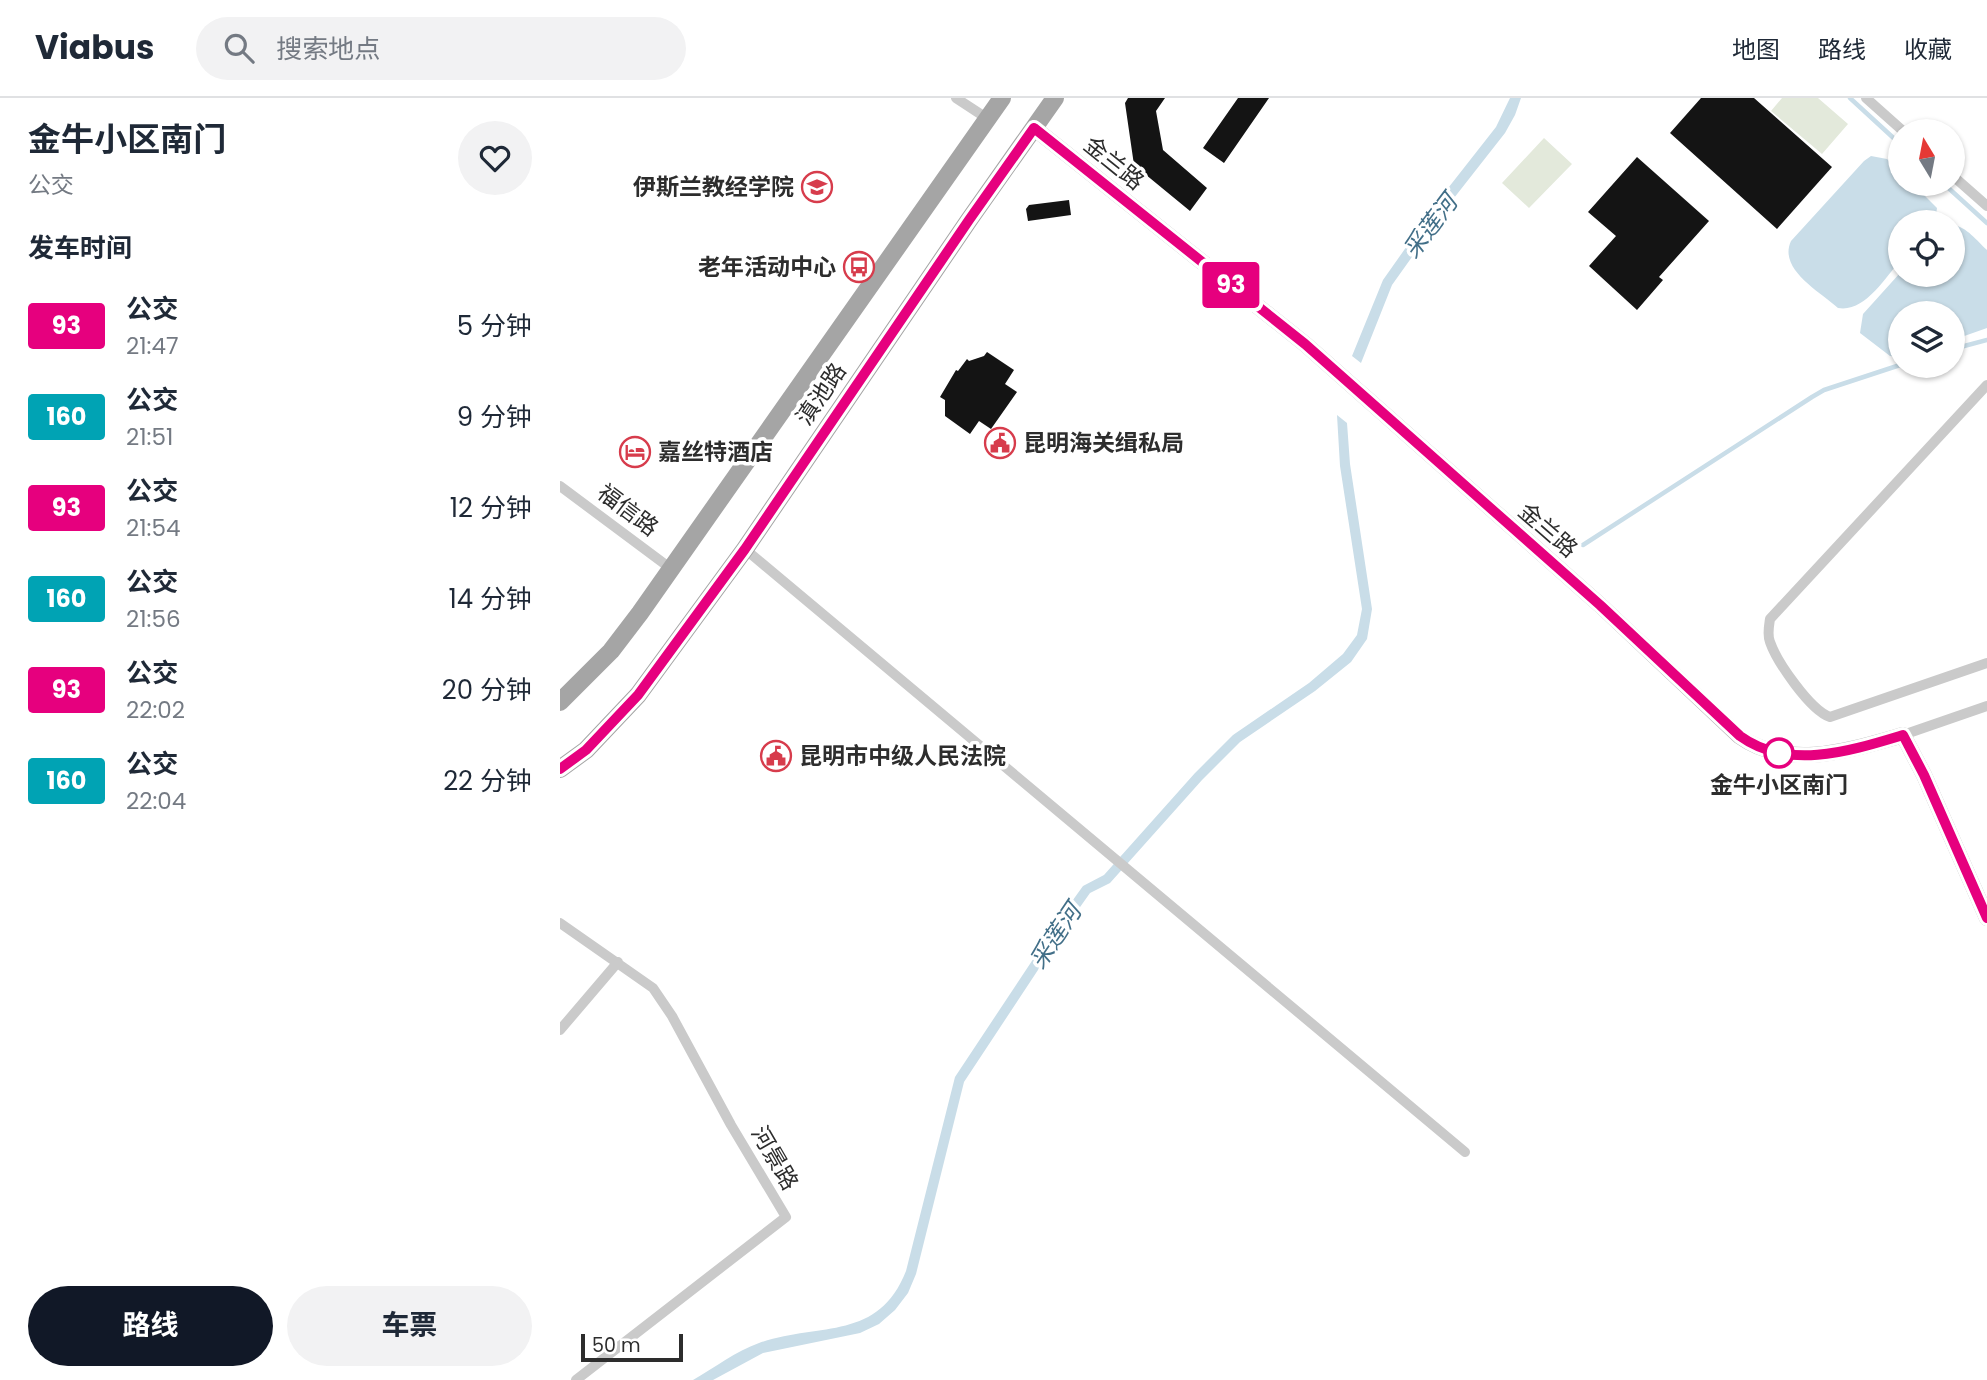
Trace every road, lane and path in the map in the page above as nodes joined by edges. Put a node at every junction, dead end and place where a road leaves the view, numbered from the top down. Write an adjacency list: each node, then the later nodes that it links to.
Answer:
1 (956, 98): 5 (street)
2 (1002, 98): 5 (main road, 滇池路)
3 (1055, 98): 7 (main road, 滇池路)
4 (1866, 98): 6 (street)
5 (988, 119): 13 (main road, 滇池路)
6 (1890, 119)
7 (1034, 128): 12 (main road, 滇池路); 17 (street, 金兰路)
8 (1965, 187): 9 (street)
9 (1987, 206)
10 (1987, 385): 14 (street)
11 (560, 486): 13 (street, 福信路)
12 (745, 549): 18 (main road, 滇池路); 23 (street)
13 (670, 568): 15 (main road, 滇池路)
14 (1987, 663)
15 (560, 702)
16 (1987, 706): 17 (street)
17 (1903, 735): 19 (street)
18 (560, 769)
19 (1987, 918)
20 (560, 923): 21 (street, 河景路)
21 (618, 962): 22 (street); 24 (street, 河景路)
22 (560, 1030)
23 (1465, 1152)
24 (576, 1380)

